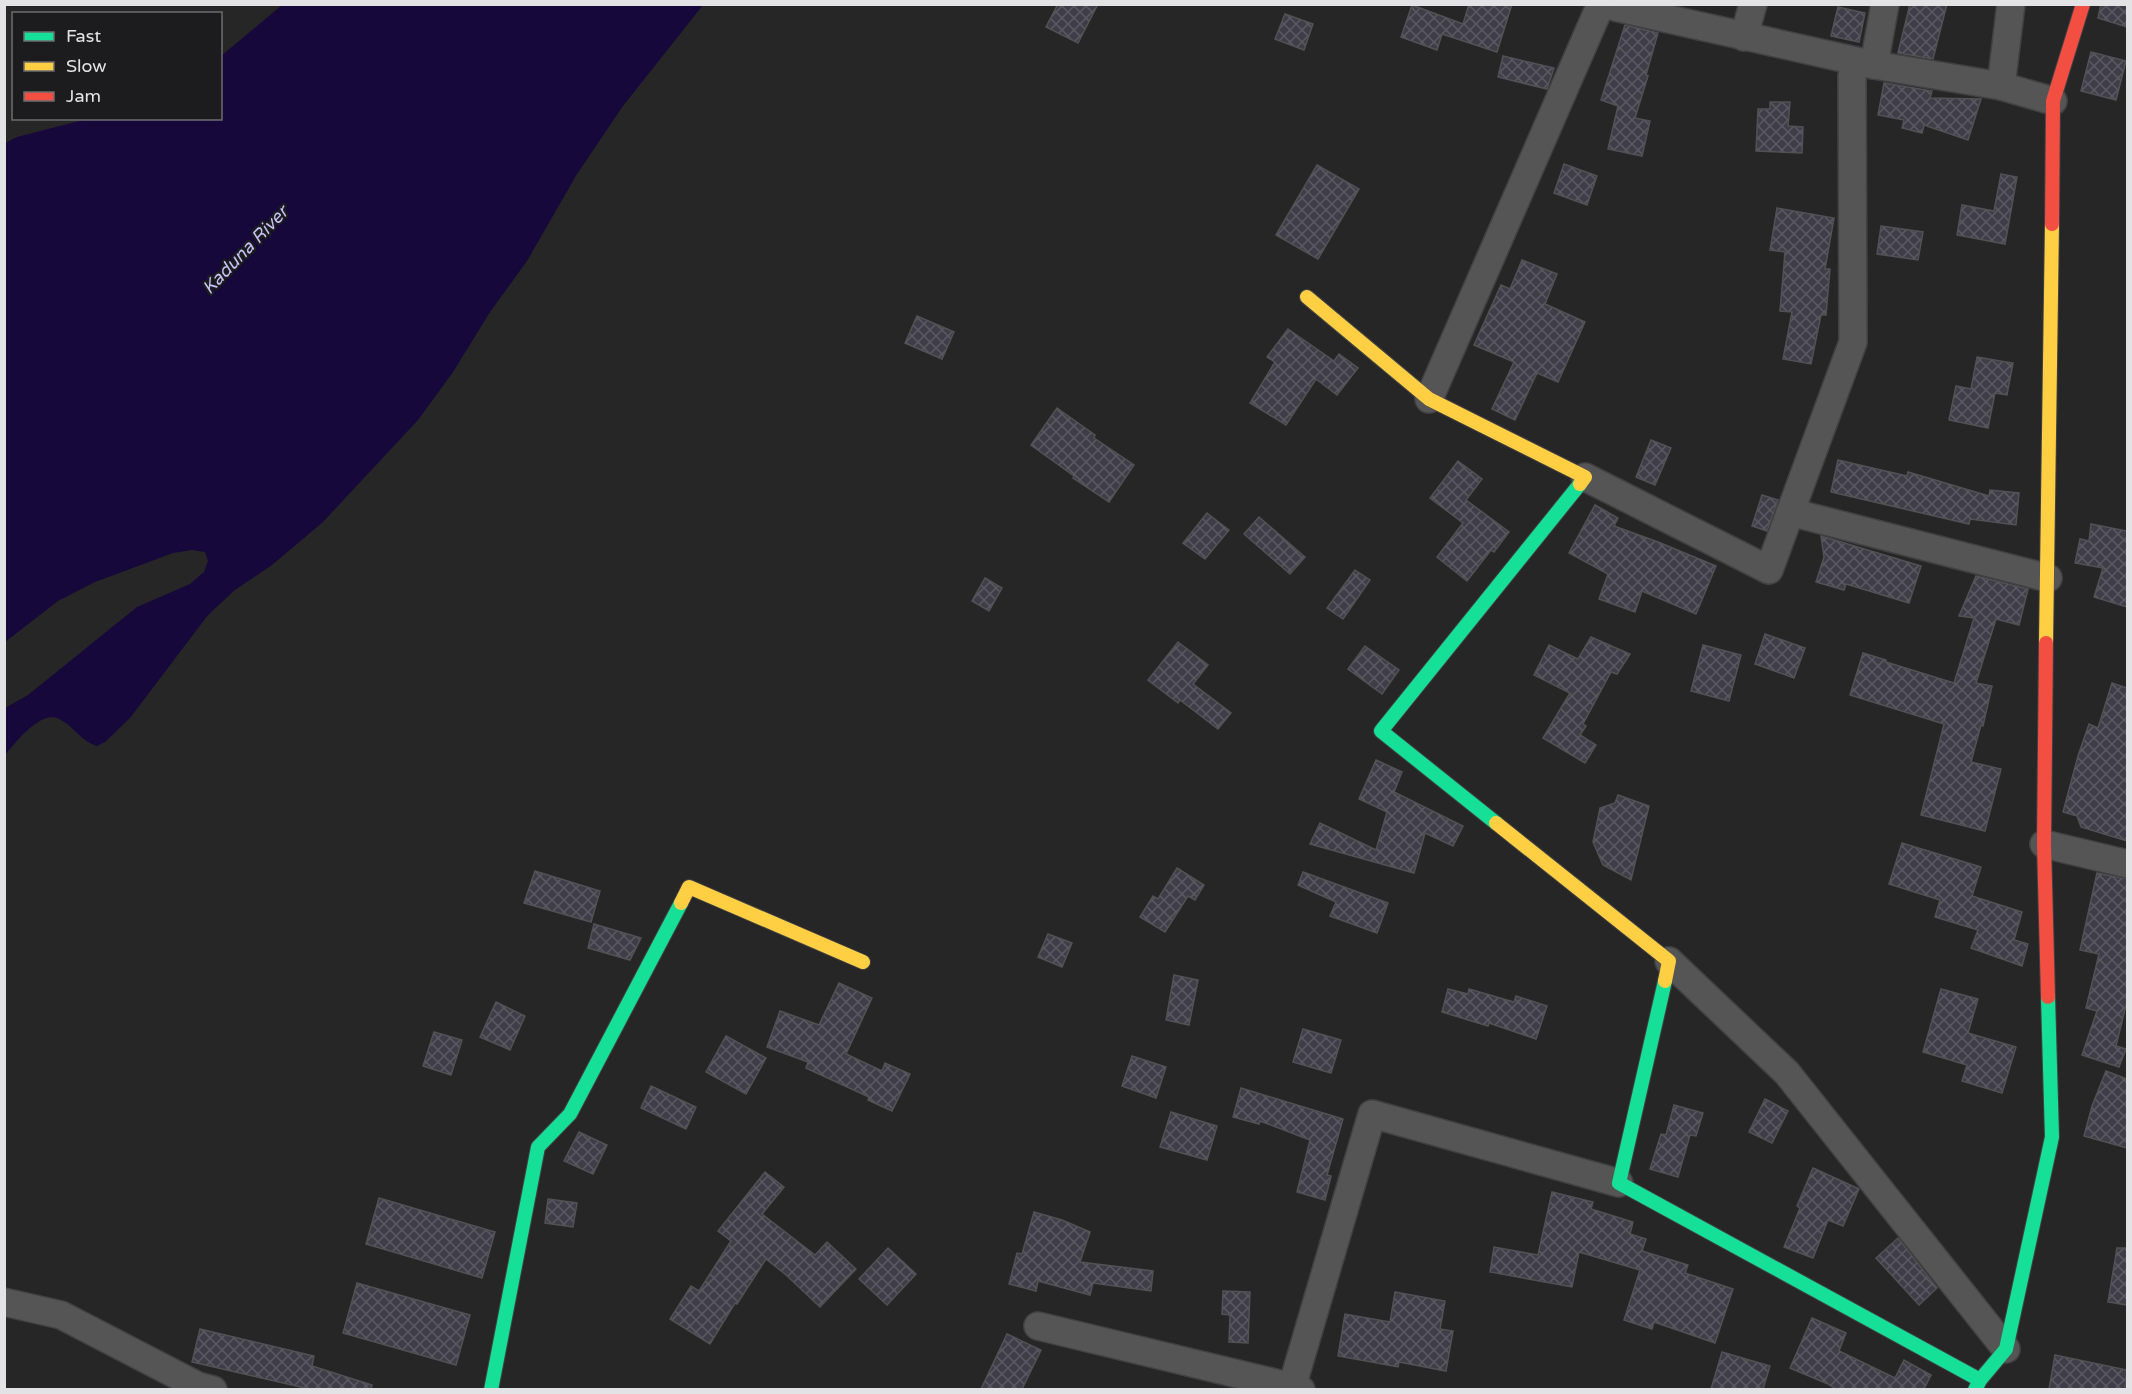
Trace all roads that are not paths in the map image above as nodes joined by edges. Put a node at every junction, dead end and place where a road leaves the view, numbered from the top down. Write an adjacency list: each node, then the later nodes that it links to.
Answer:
1 (1753, 4): 6 (street)
2 (1885, 4): 7 (street)
3 (2010, 4): 8 (street)
4 (2083, 4): 9 (street)
5 (1608, 6): 6 (street); 11 (street)
6 (1744, 36): 7 (street)
7 (1863, 71): 8 (street); 13 (street)
8 (2001, 86): 9 (street)
9 (2053, 101): 14 (street)
10 (1307, 297): 11 (street)
11 (1429, 399): 12 (street)
12 (1585, 477): 13 (street); 17 (street)
13 (1791, 512): 14 (street)
14 (2048, 578): 15 (street)
15 (2044, 844): 16 (street); 22 (street)
16 (2127, 864)
17 (1669, 961): 19 (street); 22 (street)
18 (863, 962): 25 (street)
19 (1619, 1184): 23 (street); 26 (street)
20 (4, 1302): 24 (street)
21 (1038, 1326): 26 (street)
22 (2006, 1349): 23 (street)
23 (1978, 1387)
24 (213, 1389)
25 (491, 1389)
26 (1295, 1389)

